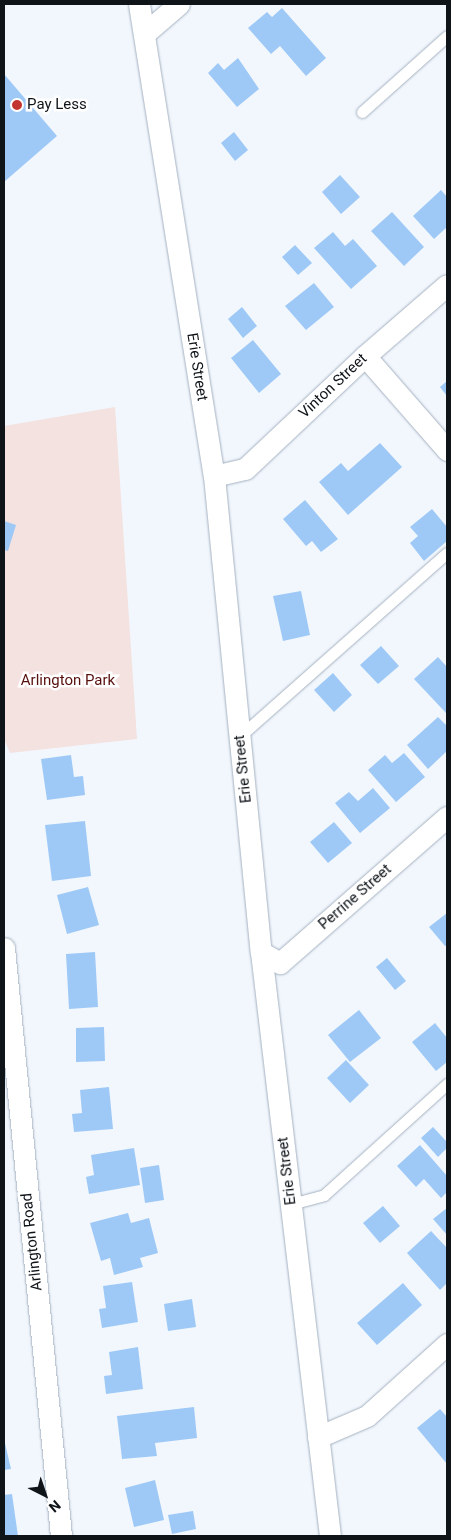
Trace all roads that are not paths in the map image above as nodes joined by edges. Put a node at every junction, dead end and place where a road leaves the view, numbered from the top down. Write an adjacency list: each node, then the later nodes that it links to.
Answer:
1 (140, 4): 3 (street, Erie Street)
2 (179, 4): 3 (street)
3 (144, 34): 9 (street, Erie Street)
4 (447, 36): 5 (lane)
5 (362, 112)
6 (447, 285): 7 (street, Vinton Street)
7 (365, 356): 8 (street); 9 (street, Vinton Street)
8 (447, 450)
9 (214, 476): 11 (street, Erie Street)
10 (447, 552): 11 (lane)
11 (240, 736): 14 (street, Erie Street)
12 (447, 817): 14 (street, Perrine Street)
13 (4, 948): 19 (street, Arlington Road)
14 (261, 952): 16 (street, Erie Street)
15 (447, 1084): 16 (lane)
16 (291, 1204): 18 (street, Erie Street)
17 (447, 1344): 18 (street)
18 (318, 1437): 20 (street, Erie Street)
19 (61, 1536)
20 (330, 1536)

